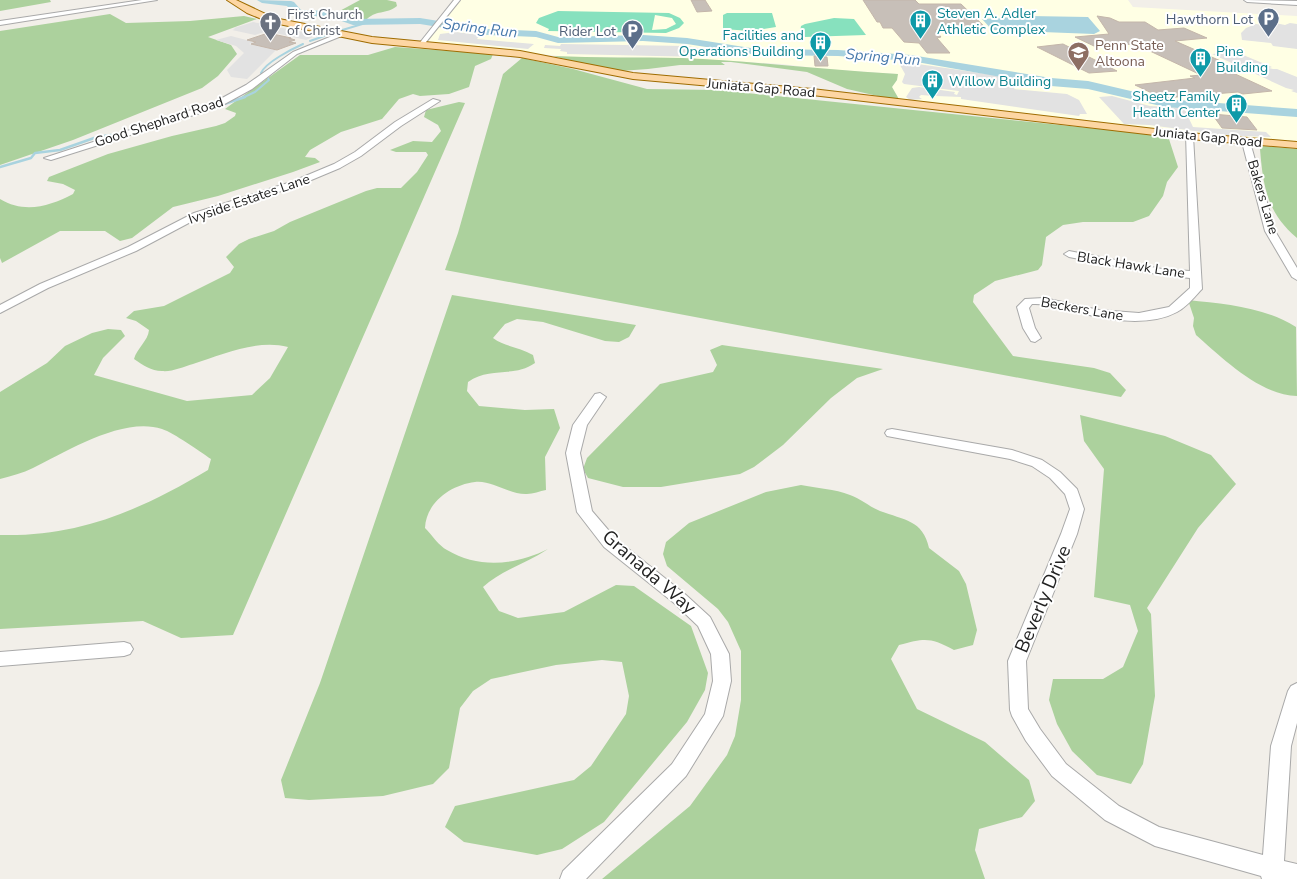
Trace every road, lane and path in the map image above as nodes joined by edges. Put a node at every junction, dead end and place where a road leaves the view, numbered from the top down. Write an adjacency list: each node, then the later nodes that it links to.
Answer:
1 (154, 0): 6 (street)
2 (232, 0): 7 (main road, Juniata Gap Road)
3 (457, 0): 8 (street)
4 (1247, 0): 5 (street)
5 (1297, 3)
6 (0, 22)
7 (342, 34): 8 (main road, Juniata Gap Road); 13 (street, Good Shephard Road)
8 (420, 46): 10 (main road, Juniata Gap Road)
9 (436, 101): 17 (street, Ivyside Estates Lane)
10 (1190, 136): 11 (main road, Juniata Gap Road); 15 (street, Beckers Lane)
11 (1246, 142): 12 (main road, Juniata Gap Road); 16 (street, Bakers Lane)
12 (1297, 145)
13 (48, 158)
14 (1069, 254): 15 (street, Black Hawk Lane)
15 (1194, 275): 18 (street, Beckers Lane)
16 (1297, 277)
17 (0, 310)
18 (1035, 338)
19 (600, 397): 26 (street, Granada Way)
20 (892, 433): 24 (street, Beverly Drive)
21 (124, 648): 22 (street)
22 (0, 659)
23 (1297, 691): 24 (street)
24 (1272, 874): 25 (street, Beverly Drive)
25 (1297, 875)
26 (571, 879)

